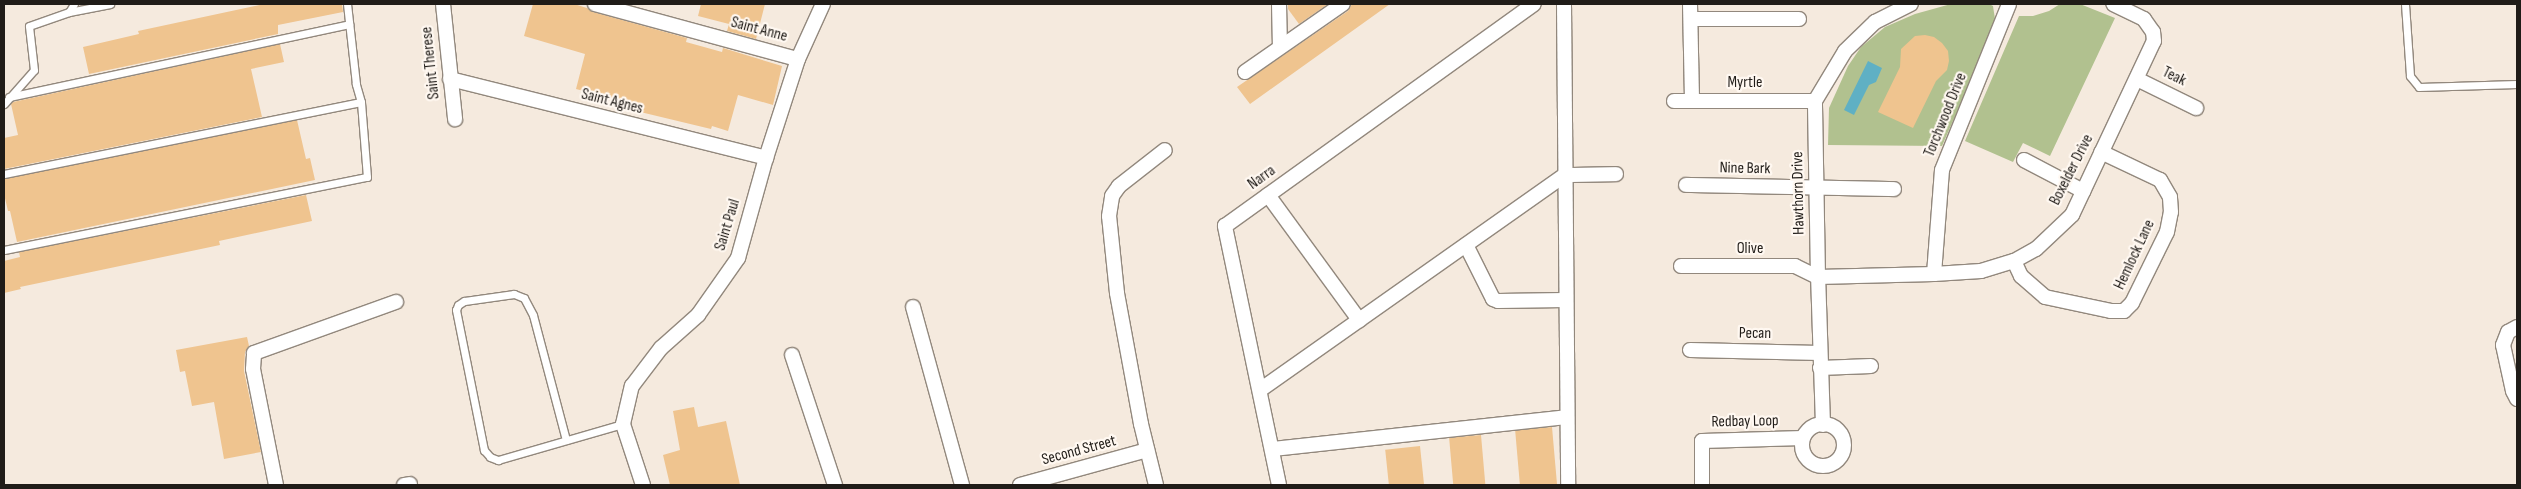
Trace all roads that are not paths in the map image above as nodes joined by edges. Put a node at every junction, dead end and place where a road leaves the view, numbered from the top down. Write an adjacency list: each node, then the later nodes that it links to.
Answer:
1 (74, 4): 17 (lane)
2 (110, 4): 17 (lane)
3 (346, 4): 20 (lane)
4 (443, 4): 24 (street, Saint Therese)
5 (596, 4): 22 (street, Saint Anne)
6 (823, 4): 22 (street, Saint Paul)
7 (1279, 4): 21 (street)
8 (1343, 4): 21 (street)
9 (1534, 4): 46 (street, Narra)
10 (1564, 4): 41 (street)
11 (1690, 4): 18 (street)
12 (1911, 4): 16 (street)
13 (2009, 4): 51 (street, Torchwood Drive)
14 (2113, 4): 25 (street, Boxelder Drive)
15 (2405, 4): 26 (lane)
16 (1894, 7): 30 (street)
17 (69, 12): 27 (lane)
18 (1691, 19): 19 (street); 29 (street)
19 (1799, 19)
20 (349, 24): 27 (lane); 31 (lane)
21 (1280, 47): 23 (street)
22 (798, 59): 37 (street, Saint Paul)
23 (1245, 72)
24 (450, 79): 34 (street, Saint Therese); 37 (street, Saint Agnes)
25 (2137, 79): 33 (street, Teak); 36 (street, Boxelder Drive)
26 (2517, 84)
27 (10, 97): 32 (lane)
28 (1674, 101): 29 (street, Myrtle)
29 (1692, 101): 30 (street, Myrtle)
30 (1815, 101): 43 (street, Hawthorn Drive)
31 (361, 102): 39 (lane); 48 (lane)
32 (4, 104)
33 (2196, 108)
34 (455, 119)
35 (1165, 150): 71 (street)
36 (2101, 152): 45 (street, Boxelder Drive); 49 (street, Hemlock Lane)
37 (766, 158): 66 (street, Saint Paul)
38 (2024, 160): 45 (street)
39 (4, 174)
40 (1616, 174): 41 (street)
41 (1564, 175): 47 (street); 53 (street)
42 (1686, 185): 43 (street, Nine Bark)
43 (1817, 188): 44 (street, Nine Bark); 52 (street, Hawthorn Drive)
44 (1894, 189)
45 (2083, 191): 49 (street, Boxelder Drive)
46 (1268, 195): 56 (street); 63 (street, Narra)
47 (1466, 245): 53 (street); 56 (street)
48 (4, 250)
49 (2014, 261): 51 (street, Boxelder Drive)
50 (1680, 266): 52 (street, Olive)
51 (1934, 274): 52 (street, Boxelder Drive)
52 (1818, 277): 59 (street, Hawthorn Drive)
53 (1565, 300): 65 (street)
54 (396, 302): 72 (street)
55 (912, 307): 75 (street)
56 (1359, 320): 63 (street)
57 (2517, 328): 64 (street)
58 (1690, 350): 59 (street, Pecan)
59 (1820, 353): 62 (street, Hawthorn Drive)
60 (792, 355): 74 (street)
61 (1871, 366): 62 (street)
62 (1820, 368): 67 (street, Hawthorn Drive)
63 (1260, 390): 70 (street, Narra)
64 (2517, 398)
65 (1566, 417): 70 (street); 79 (street)
66 (623, 424): 69 (lane); 73 (street)
67 (1823, 425): 68 (street); 68 (street)
68 (1803, 438): 80 (street, Redbay Loop)
69 (566, 440): 69 (lane)
70 (1273, 449): 78 (street, Narra)
71 (1147, 450): 76 (street, Second Street); 77 (street)
72 (276, 485)
73 (643, 485)
74 (835, 485)
75 (962, 485)
76 (1020, 485)
77 (1156, 485)
78 (1279, 485)
79 (1568, 485)
80 (1702, 485)

